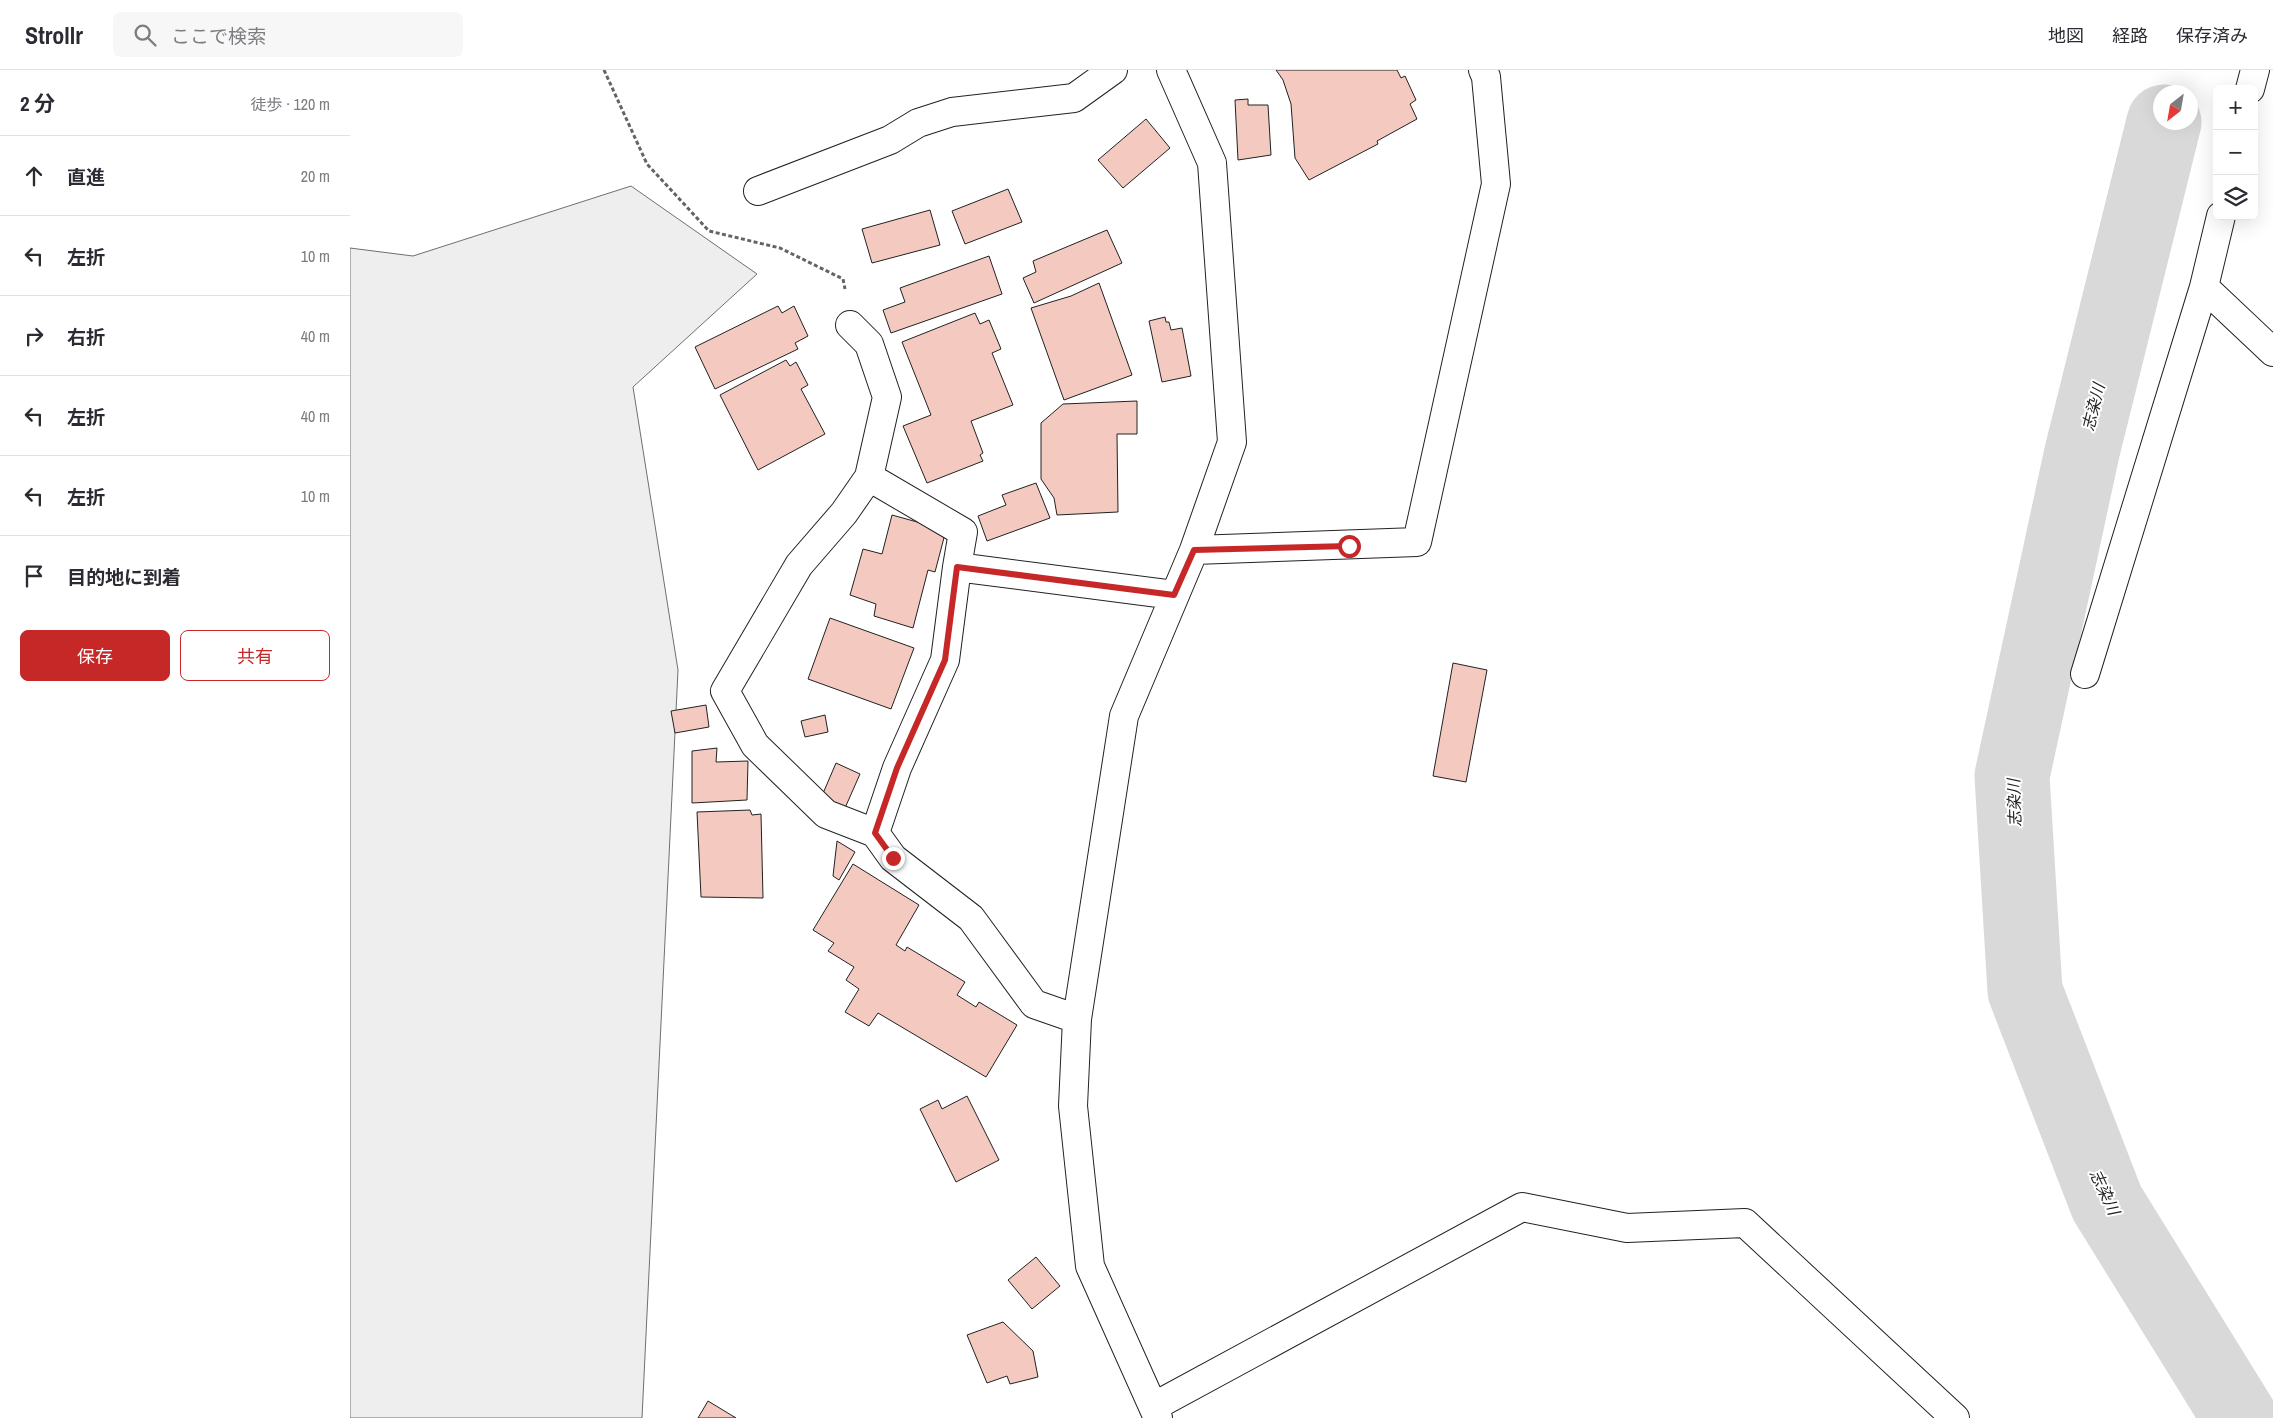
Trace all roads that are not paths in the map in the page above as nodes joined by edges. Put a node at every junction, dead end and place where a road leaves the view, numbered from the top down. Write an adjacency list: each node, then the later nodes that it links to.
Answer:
1 (1113, 70): 6 (street)
2 (1171, 70): 12 (street)
3 (1483, 70): 12 (street)
4 (2255, 70): 5 (street)
5 (2251, 85)
6 (758, 191)
7 (2220, 220): 8 (street)
8 (2204, 287): 10 (street); 15 (street)
9 (850, 325): 11 (street)
10 (2273, 352)
11 (869, 477): 13 (street); 16 (street)
12 (1194, 550): 14 (street)
13 (957, 567): 14 (street); 16 (street)
14 (1174, 595): 17 (street)
15 (2085, 674)
16 (875, 833): 17 (street)
17 (1078, 1019): 18 (street)
18 (1155, 1412): 19 (street)
19 (1955, 1418)

